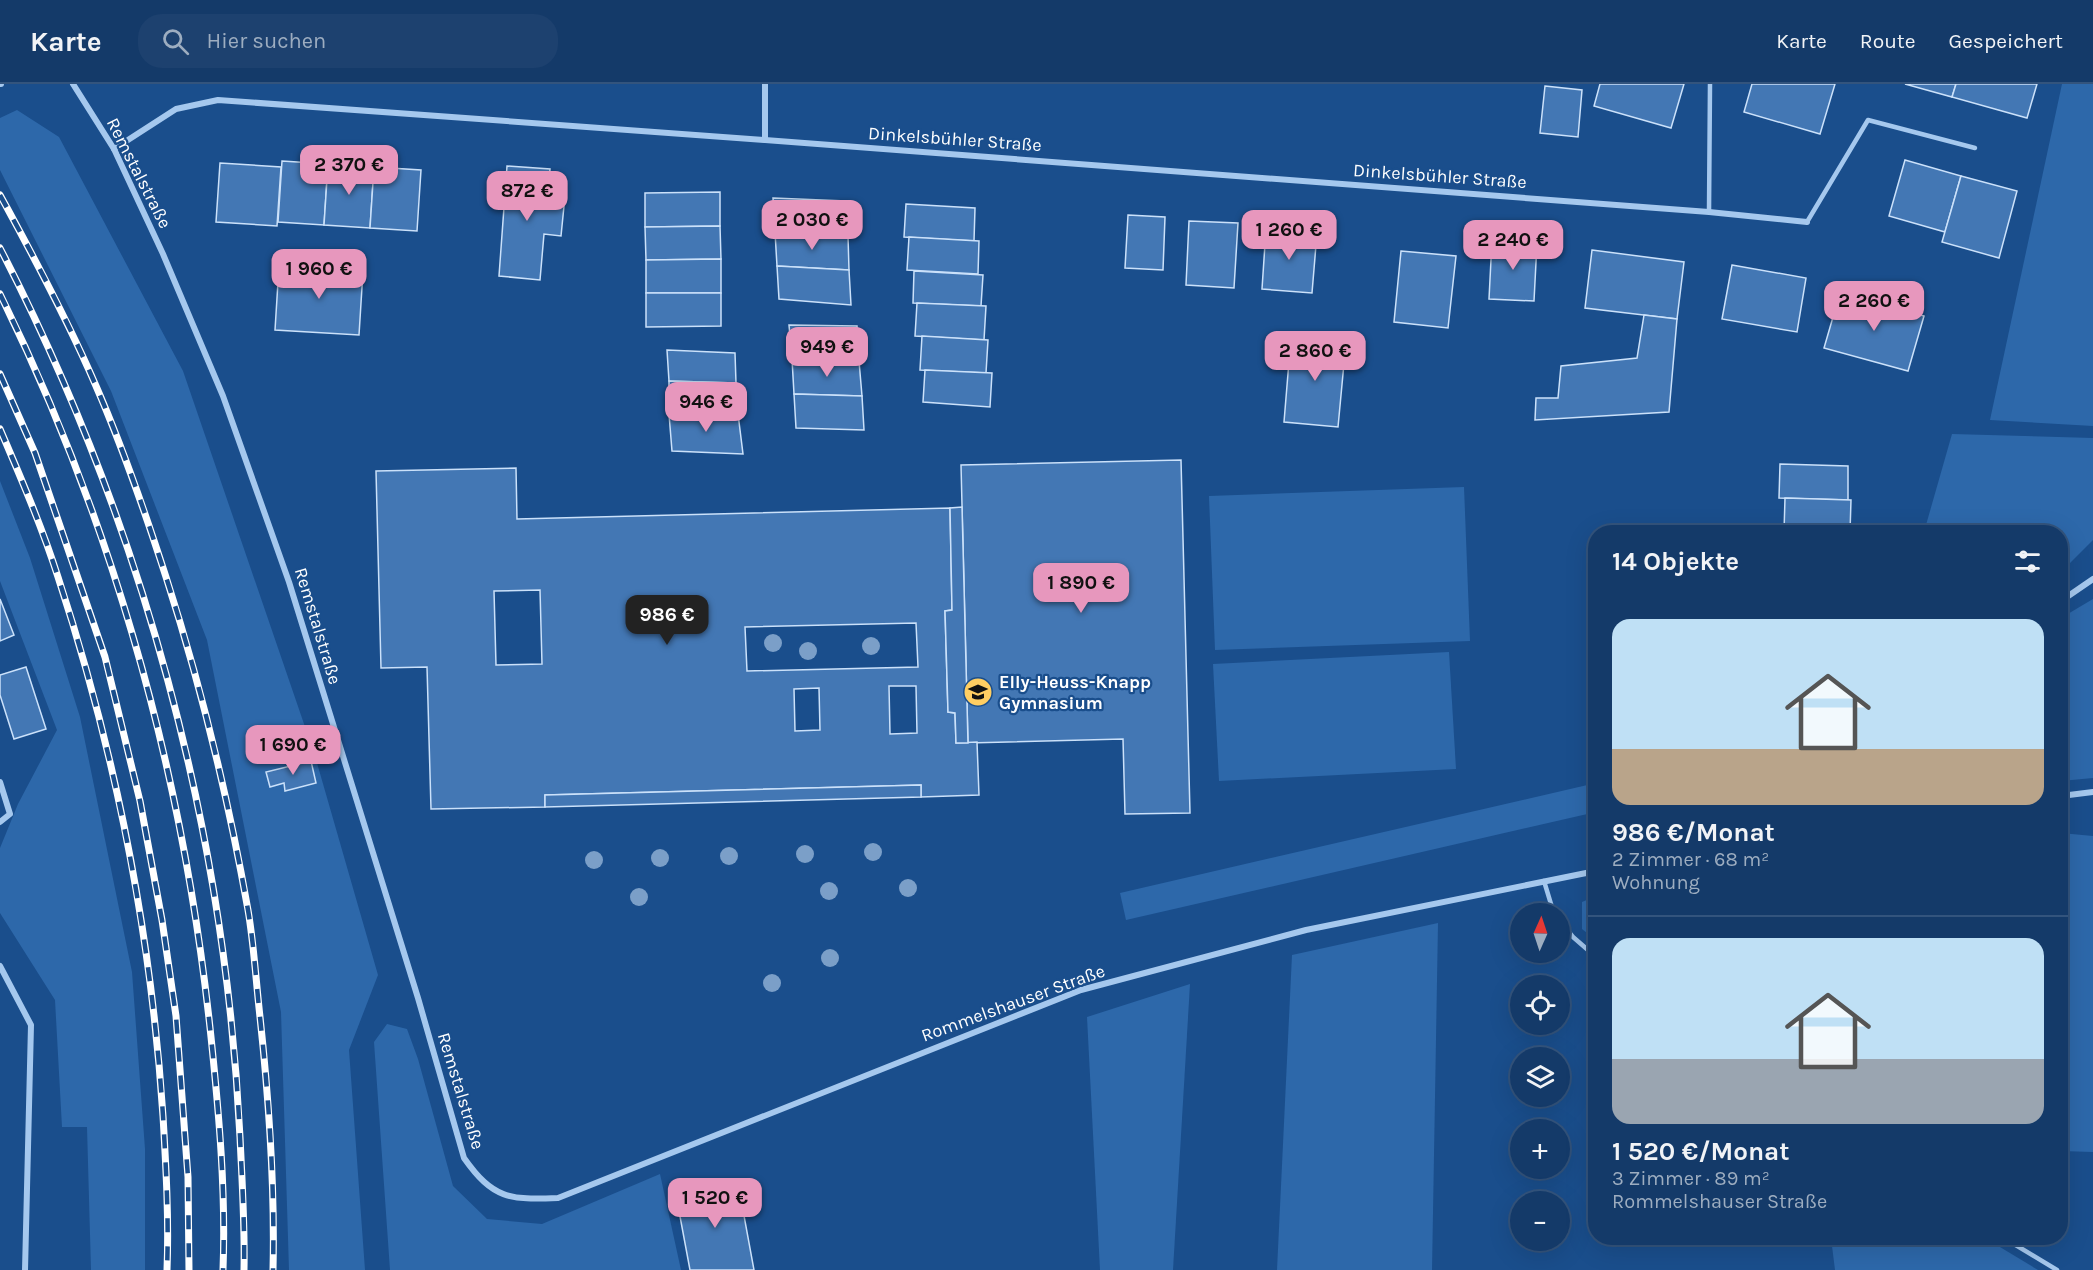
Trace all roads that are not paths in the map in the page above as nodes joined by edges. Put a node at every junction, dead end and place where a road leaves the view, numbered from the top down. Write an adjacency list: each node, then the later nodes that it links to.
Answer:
1 (72, 84): 6 (street, Remstalstraße)
2 (765, 84): 4 (street)
3 (1710, 84): 7 (lane)
4 (765, 140): 6 (street, Dinkelsbühler Straße); 7 (street, Dinkelsbühler Straße)
5 (1975, 148): 8 (lane)
6 (114, 149): 21 (street, Remstalstraße)
7 (1709, 212): 8 (street, Dinkelsbühler Straße)
8 (1807, 222)
9 (2093, 579): 10 (street)
10 (2068, 596)
11 (0, 782): 14 (street)
12 (2093, 792): 13 (street)
13 (2068, 795)
14 (0, 822)
15 (1588, 873): 16 (street, Rommelshauser Straße)
16 (1544, 882): 17 (lane); 21 (street, Rommelshauser Straße)
17 (1551, 903)
18 (1570, 933): 19 (lane)
19 (1588, 950)
20 (0, 966): 23 (street)
21 (528, 1199)
22 (2015, 1245): 24 (lane)
23 (25, 1270)
24 (2056, 1270)

